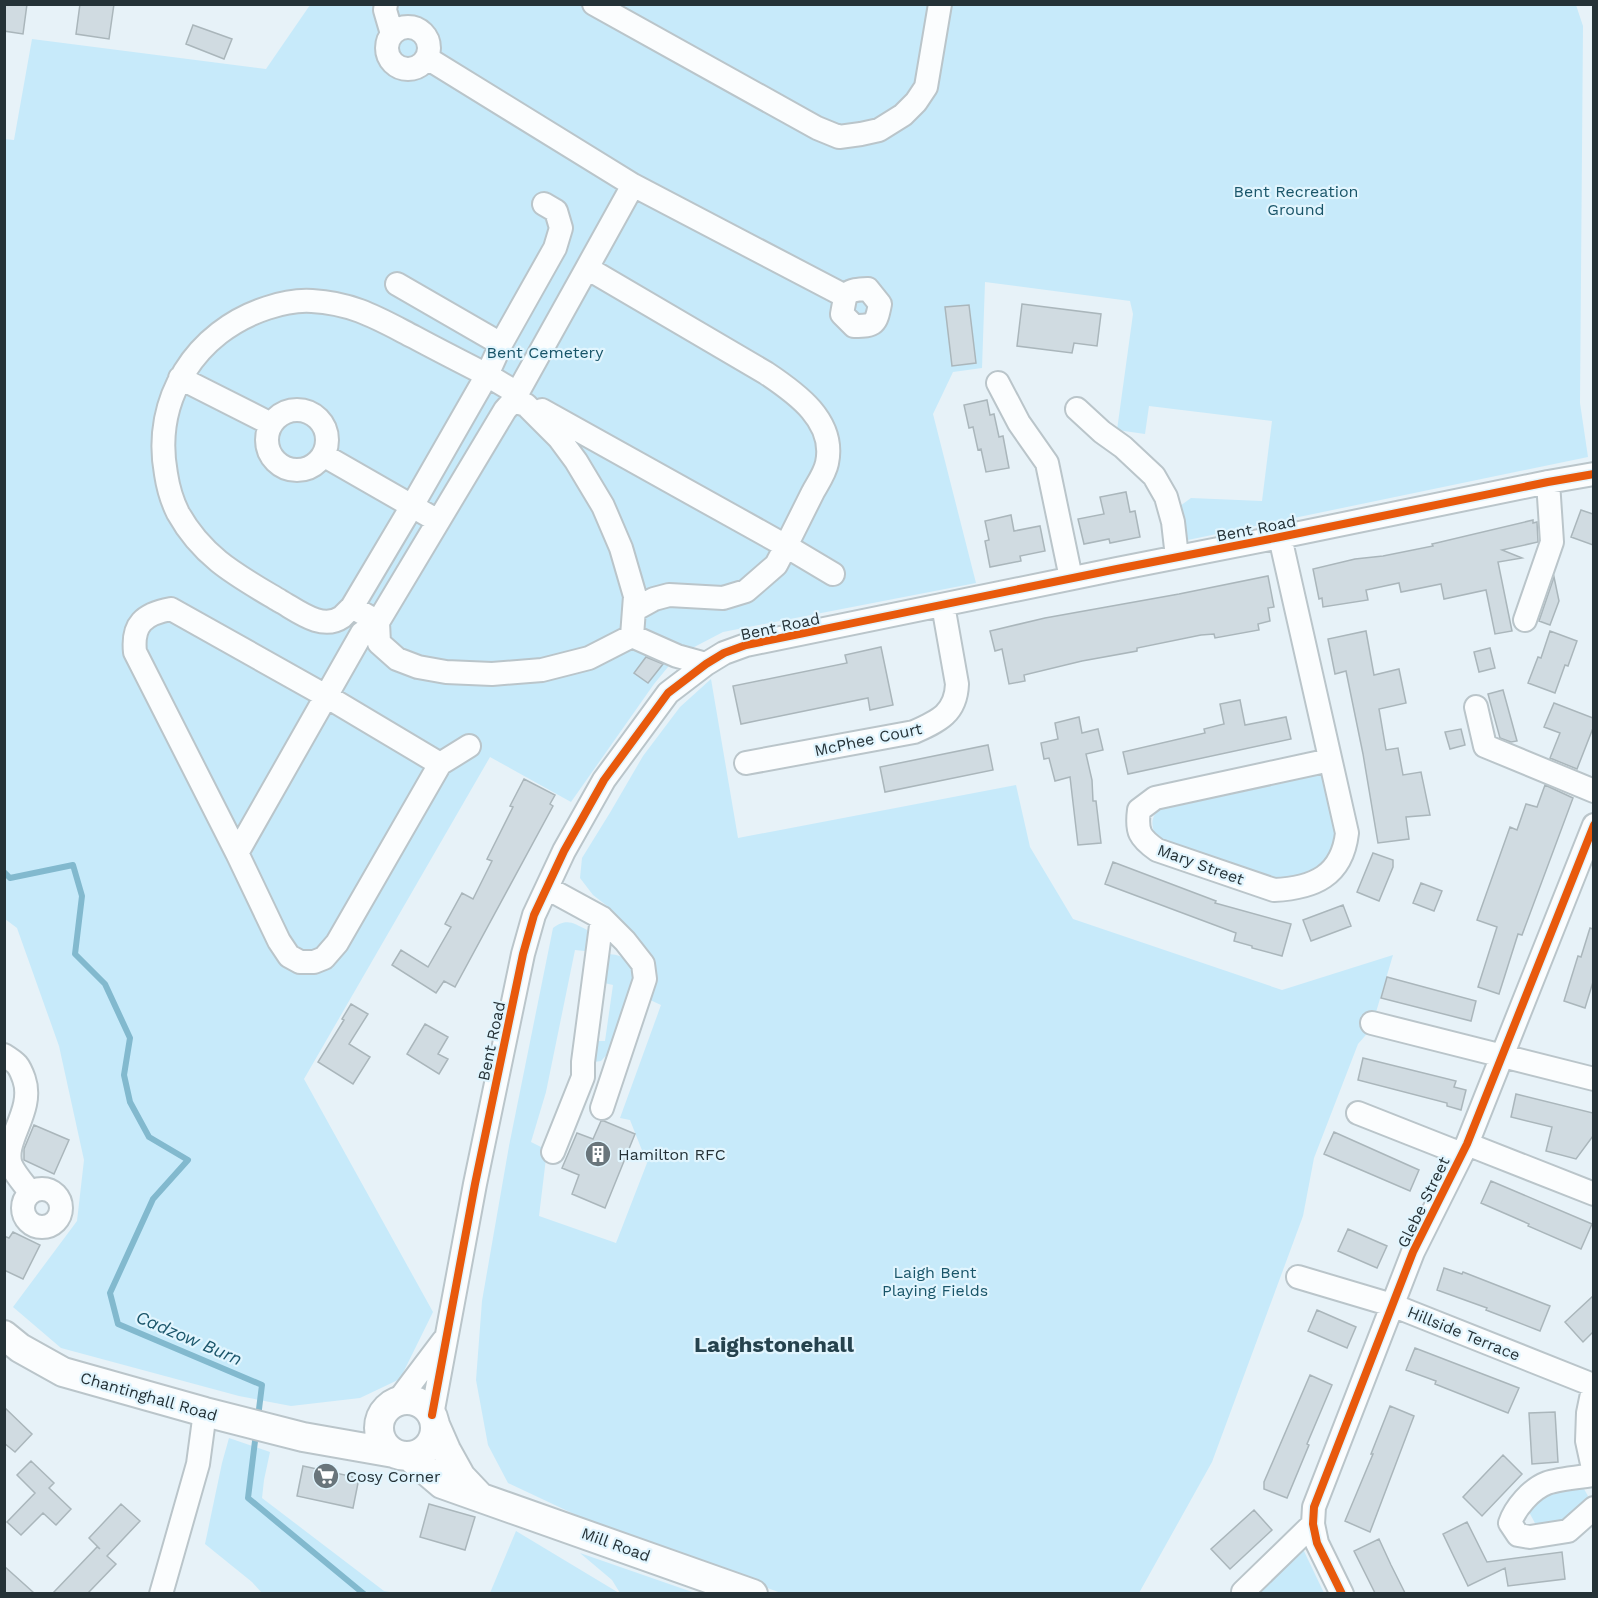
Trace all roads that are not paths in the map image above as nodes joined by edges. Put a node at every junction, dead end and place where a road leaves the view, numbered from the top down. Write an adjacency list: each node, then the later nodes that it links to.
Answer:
1 (386, 4): 4 (street)
2 (594, 4): 3 (street)
3 (940, 4)
4 (392, 34): 5 (street); 5 (street)
5 (427, 58): 6 (street)
6 (633, 185): 8 (street); 10 (street)
7 (544, 204): 11 (street)
8 (587, 268): 15 (street); 24 (street)
9 (397, 284): 11 (street)
10 (845, 296)
11 (501, 344): 12 (street)
12 (487, 375): 13 (street); 15 (street); 21 (street)
13 (180, 378): 17 (street); 29 (street)
14 (998, 382): 27 (street)
15 (519, 400): 22 (street); 24 (street); 30 (street)
16 (1077, 410): 25 (street)
17 (271, 424): 18 (street); 18 (street)
18 (324, 455): 21 (street)
19 (1593, 474): 20 (street, Bent Road)
20 (1548, 482): 23 (street, Bent Road); 31 (street)
21 (412, 506): 22 (street); 29 (street)
22 (438, 521): 32 (street)
23 (1280, 537): 25 (street, Bent Road); 38 (street, Mary Street)
24 (786, 546): 26 (street); 30 (street)
25 (1177, 557): 27 (street, Bent Road)
26 (833, 574)
27 (1071, 578): 28 (street, Bent Road)
28 (943, 605): 34 (street, Bent Road); 39 (street, McPhee Court)
29 (352, 607): 32 (street)
30 (634, 610): 33 (street)
31 (1525, 620)
32 (378, 622): 33 (street); 35 (street)
33 (632, 636): 34 (street)
34 (706, 664): 44 (street, Bent Road)
35 (326, 696): 40 (street); 43 (street); 43 (street)
36 (1476, 707): 41 (street)
37 (469, 746): 40 (street)
38 (1330, 760): 38 (street, Mary Street)
39 (746, 763)
40 (440, 764): 43 (street)
41 (1593, 791)
42 (1593, 825): 48 (street, Glebe Street)
43 (237, 853)
44 (547, 888): 45 (street); 59 (street, Bent Road)
45 (602, 918): 50 (street); 53 (street)
46 (1372, 1023): 48 (street)
47 (4, 1055): 54 (street)
48 (1501, 1056): 49 (street); 52 (street, Glebe Street)
49 (1593, 1079)
50 (602, 1108)
51 (1358, 1113): 52 (street)
52 (1464, 1149): 55 (street); 57 (street, Glebe Street)
53 (553, 1152)
54 (30, 1192)
55 (1593, 1194)
56 (1298, 1277): 57 (street, Hillside Terrace)
57 (1392, 1305): 60 (street, Hillside Terrace); 69 (street, Glebe Street)
58 (4, 1335): 62 (main road, Chantinghall Road)
59 (446, 1337): 61 (street, Bent Road); 63 (street, Bent Road)
60 (1593, 1385): 66 (street)
61 (389, 1410): 63 (main road); 64 (main road, Chantinghall Road); 65 (main road)
62 (206, 1412): 64 (main road, Chantinghall Road); 70 (street)
63 (433, 1420): 65 (main road); 67 (main road, Mill Road)
64 (303, 1437): 65 (main road, Chantinghall Road)
65 (401, 1455): 67 (main road, Mill Road)
66 (1593, 1474): 68 (street)
67 (479, 1496): 71 (main road, Mill Road)
68 (1593, 1508)
69 (1314, 1524): 72 (street); 73 (street, Glebe Street)
70 (161, 1593)
71 (753, 1593)
72 (1243, 1593)
73 (1342, 1593)

